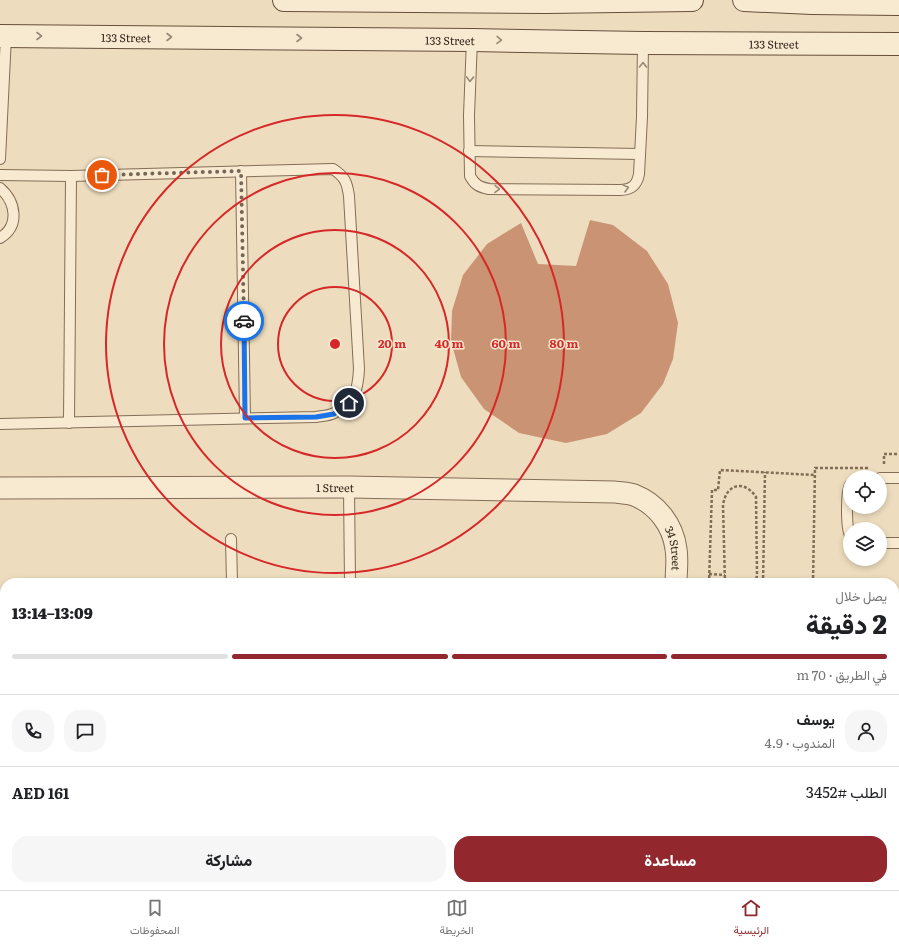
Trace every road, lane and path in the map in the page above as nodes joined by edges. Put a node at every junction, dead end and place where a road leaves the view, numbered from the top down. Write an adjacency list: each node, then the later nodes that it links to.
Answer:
1 (284, 0): 4 (street)
2 (692, 0): 6 (street)
3 (744, 0): 7 (street)
4 (475, 1): 5 (street)
5 (544, 1): 6 (street)
6 (625, 1)
7 (809, 2): 8 (street)
8 (899, 4)
9 (3, 36): 10 (street, 133 Street, one-way to 10); 15 (lane)
10 (472, 40): 11 (street, 133 Street, one-way to 11); 13 (lane, one-way to 13)
11 (643, 43): 12 (street, 133 Street); 14 (lane, one-way to 11)
12 (899, 44)
13 (469, 151): 14 (lane); 14 (lane, one-way to 14)
14 (640, 154)
15 (0, 159)
16 (241, 171): 18 (lane); 21 (lane); 21 (lane)
17 (0, 175): 18 (lane)
18 (71, 176): 22 (lane)
19 (0, 188): 20 (lane)
20 (0, 238)
21 (245, 418): 22 (lane)
22 (69, 422): 23 (lane)
23 (0, 424)
24 (899, 454): 26 (path)
25 (876, 468): 28 (path)
26 (884, 468)
27 (766, 472): 28 (path); 37 (path); 44 (path)
28 (815, 475): 45 (path)
29 (887, 478): 30 (lane)
30 (899, 478)
31 (0, 488): 32 (street, 1 Street)
32 (349, 488): 33 (street, 1 Street); 40 (lane)
33 (663, 516): 41 (street, 34 Street)
34 (232, 539): 39 (lane)
35 (887, 543): 36 (lane)
36 (899, 543)
37 (709, 574): 38 (path); 42 (path)
38 (725, 575): 43 (path)
39 (232, 578)
40 (350, 578)
41 (676, 578)
42 (709, 578)
43 (757, 578)
44 (763, 578)
45 (813, 578)

